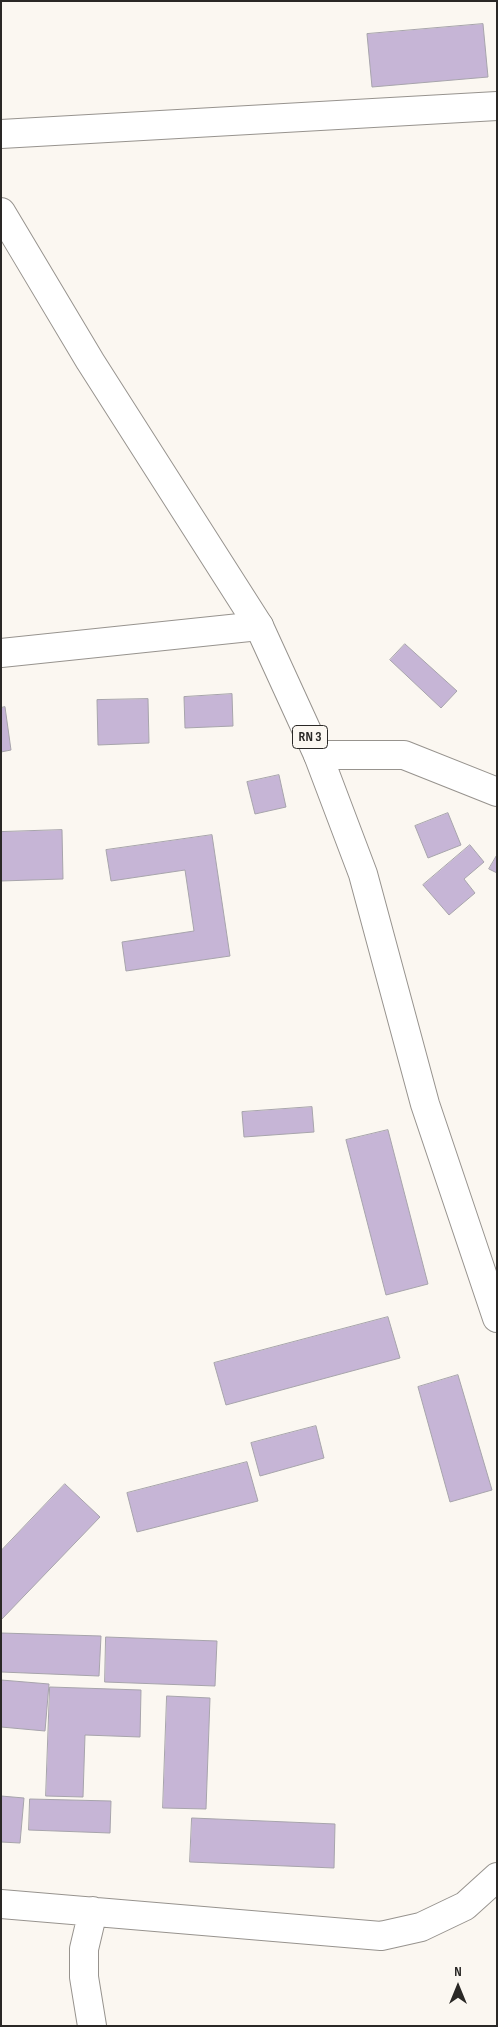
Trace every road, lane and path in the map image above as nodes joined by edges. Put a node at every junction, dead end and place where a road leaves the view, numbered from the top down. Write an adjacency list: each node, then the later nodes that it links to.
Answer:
1 (497, 106): 2 (main road)
2 (1, 134)
3 (1, 212): 4 (main road, RN 3)
4 (259, 626): 5 (main road); 6 (main road, RN 3)
5 (1, 653)
6 (318, 756): 7 (main road); 8 (main road, RN 3)
7 (497, 792)
8 (497, 1318)
9 (497, 1877): 11 (main road)
10 (1, 1904): 11 (main road)
11 (93, 1911): 12 (main road)
12 (92, 2026)

